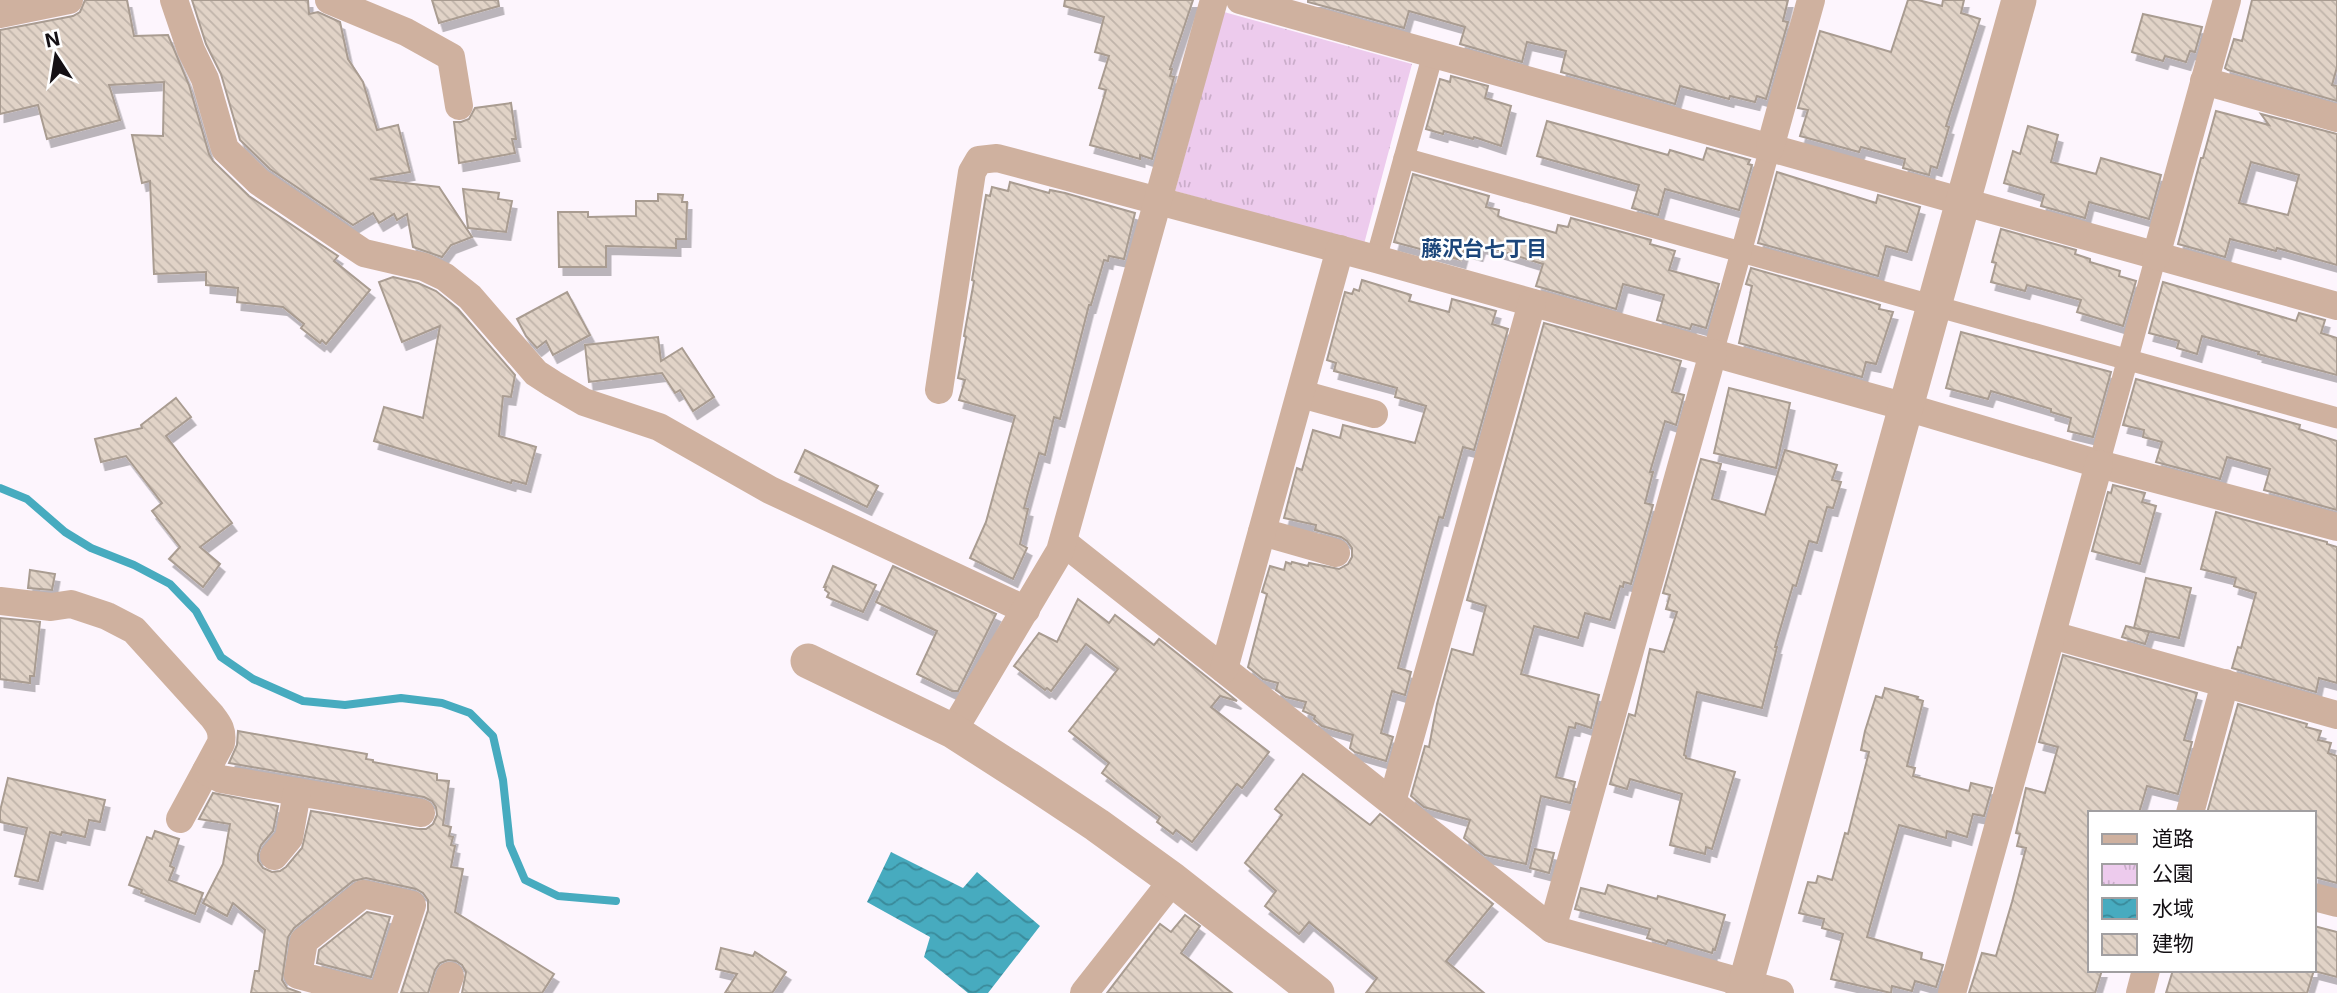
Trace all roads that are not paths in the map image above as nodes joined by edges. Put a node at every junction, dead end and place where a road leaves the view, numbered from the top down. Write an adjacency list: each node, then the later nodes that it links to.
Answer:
1 (69, 0): 9 (street)
2 (174, 0): 38 (street)
3 (329, 0): 12 (street)
4 (1214, 0): 16 (street)
5 (1240, 0): 10 (street)
6 (1811, 0): 14 (street)
7 (2019, 0): 17 (street)
8 (2227, 0): 11 (street)
9 (0, 14)
10 (1433, 54): 14 (street); 15 (street)
11 (2204, 81): 13 (street); 20 (street)
12 (460, 106)
13 (2337, 118)
14 (1770, 148): 17 (street); 19 (street)
15 (1404, 158): 19 (street); 21 (street)
16 (1159, 201): 18 (street); 27 (street); 35 (street)
17 (1963, 201): 20 (street); 23 (street)
18 (1340, 249): 21 (street); 28 (street)
19 (1741, 251): 23 (street); 25 (street)
20 (2156, 256): 24 (street); 26 (street)
21 (1376, 259): 22 (street)
22 (1532, 303): 25 (street); 47 (street)
23 (1934, 305): 26 (street); 29 (street)
24 (2337, 306)
25 (1713, 353): 29 (street); 55 (street)
26 (2128, 359): 31 (street); 32 (street)
27 (939, 390)
28 (1300, 394): 30 (street); 34 (street)
29 (1906, 407): 32 (street); 57 (street)
30 (1374, 414)
31 (2337, 418)
32 (2099, 464): 33 (street); 39 (street)
33 (2337, 527)
34 (1262, 532): 36 (street); 41 (street)
35 (1063, 542): 38 (street); 41 (street)
36 (1336, 553)
37 (0, 601): 45 (street)
38 (1026, 610): 44 (street)
39 (2052, 635): 42 (street); 63 (street)
40 (808, 661): 44 (street)
41 (1224, 669): 47 (street)
42 (2225, 684): 43 (street); 48 (street)
43 (2337, 715)
44 (953, 732): 52 (street)
45 (206, 771): 46 (street); 50 (street)
46 (297, 792): 49 (street); 51 (street)
47 (1392, 802): 55 (street)
48 (2191, 811)
49 (421, 813)
50 (180, 819)
51 (274, 856)
52 (1173, 880): 60 (street); 61 (street)
53 (2316, 898): 54 (street)
54 (2337, 903)
55 (1552, 929): 57 (street)
56 (2145, 972): 64 (street)
57 (1744, 988): 62 (street)
58 (353, 991): 59 (street)
59 (383, 993)
60 (1084, 993)
61 (1317, 993)
62 (1780, 993)
63 (1952, 993)
64 (2140, 993)

